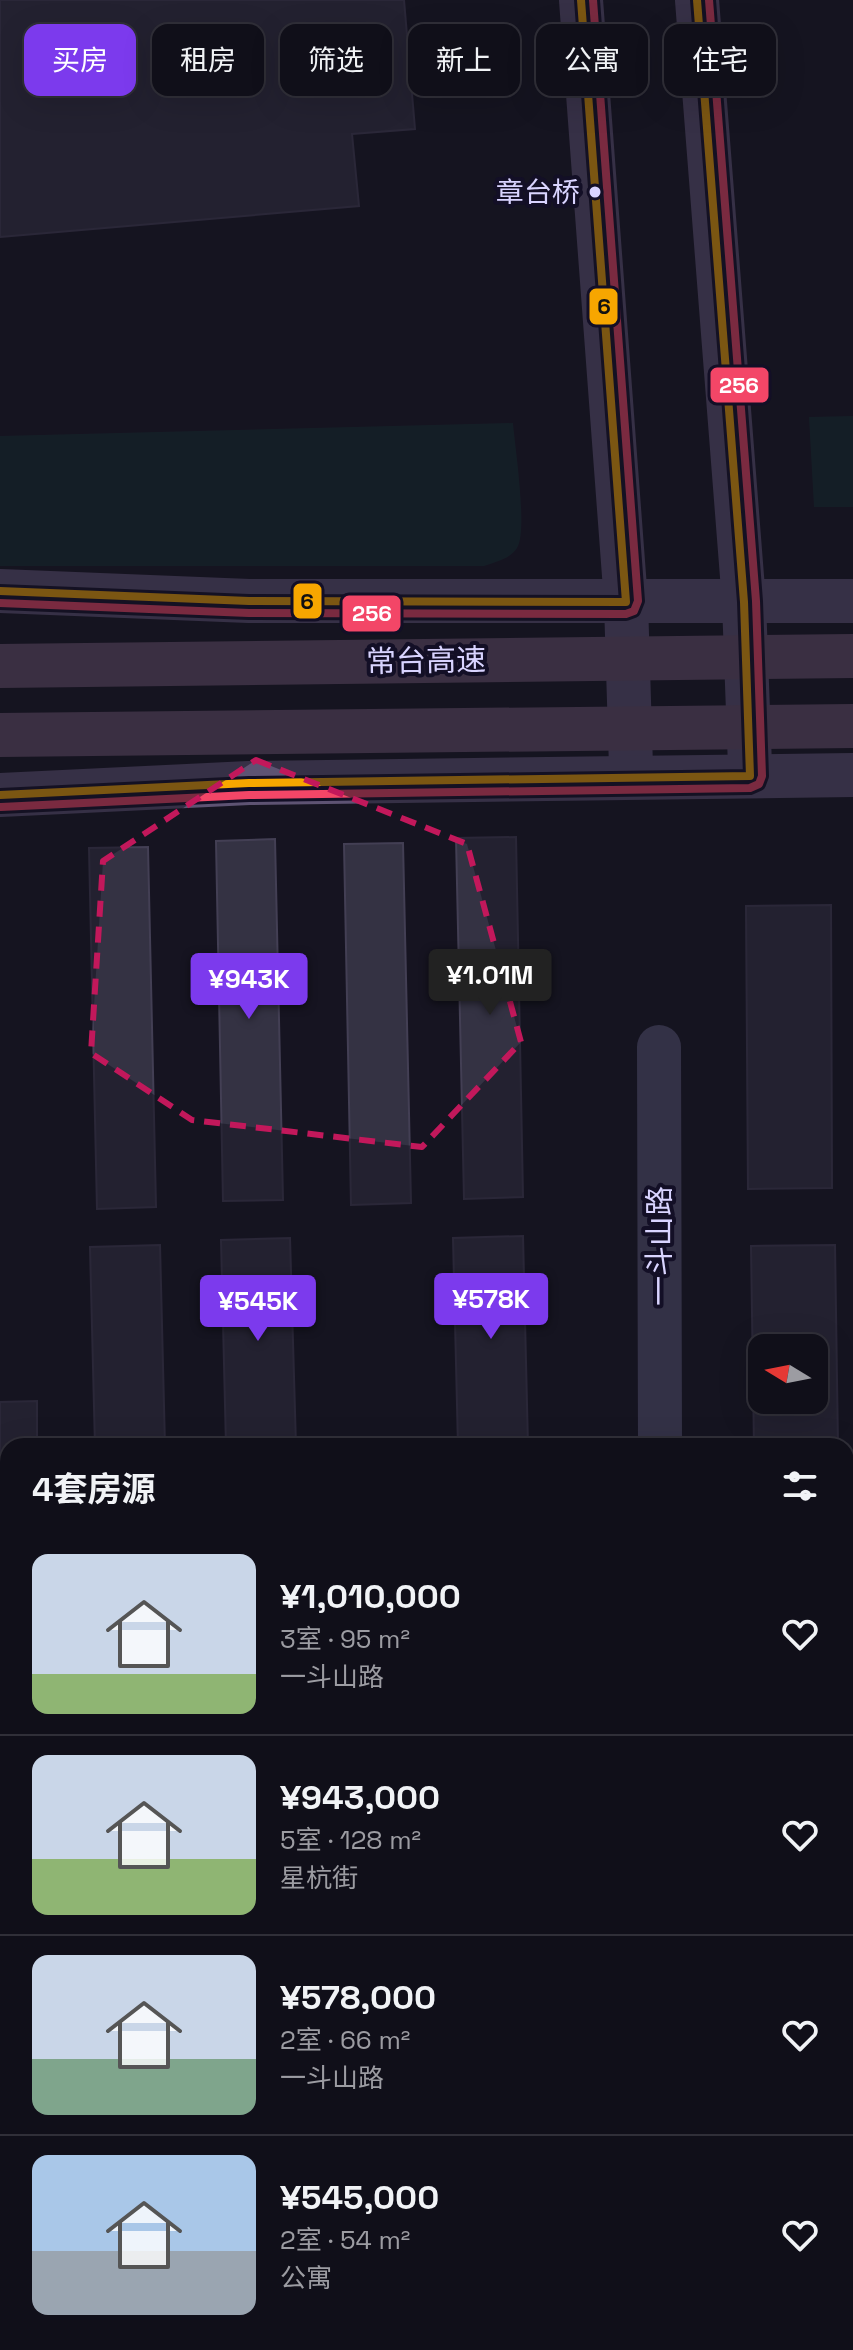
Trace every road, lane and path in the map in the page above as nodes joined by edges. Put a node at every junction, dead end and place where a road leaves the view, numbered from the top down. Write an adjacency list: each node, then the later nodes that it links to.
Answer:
1 (581, 0): 5 (main road)
2 (697, 0): 6 (main road)
3 (0, 591): 5 (main road)
4 (853, 601): 6 (main road)
5 (626, 602): 6 (main road); 13 (main road)
6 (744, 602): 12 (main road)
7 (853, 656): 8 (highway, 常台高速, bridge)
8 (0, 666)
9 (853, 726): 10 (highway, bridge)
10 (0, 735)
11 (853, 775): 12 (main road)
12 (750, 776): 13 (main road)
13 (631, 778): 14 (main road)
14 (0, 795)
15 (659, 1047): 16 (street, 一斗山路)
16 (660, 1438)

